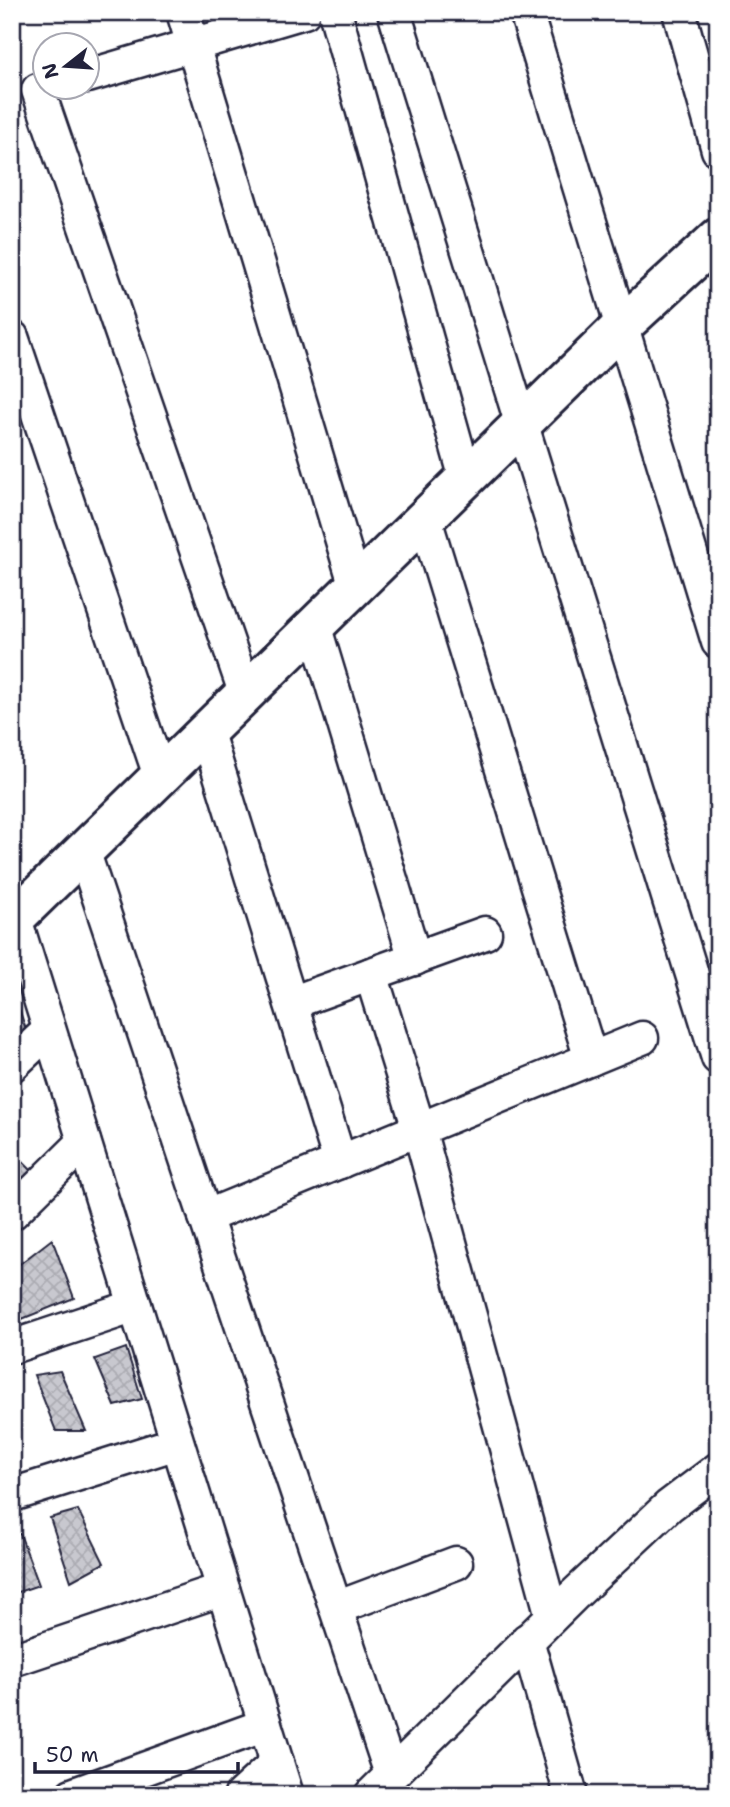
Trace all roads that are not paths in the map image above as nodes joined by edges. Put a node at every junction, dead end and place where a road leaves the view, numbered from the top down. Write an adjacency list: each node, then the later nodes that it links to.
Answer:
1 (183, 12): 7 (street)
2 (304, 12): 7 (street)
3 (335, 12): 15 (street)
4 (394, 12): 14 (street)
5 (526, 12): 12 (street)
6 (679, 12): 10 (street)
7 (192, 45): 8 (street); 17 (street)
8 (102, 72)
9 (37, 102): 20 (street)
10 (718, 150)
11 (717, 244): 12 (street)
12 (621, 327): 14 (street); 19 (street)
13 (12, 337): 22 (street)
14 (523, 424): 15 (street); 31 (street)
15 (466, 479): 16 (street)
16 (425, 519): 17 (street); 32 (street)
17 (356, 587): 18 (street)
18 (315, 628): 20 (street); 26 (street)
19 (718, 642)
20 (246, 695): 21 (street)
21 (207, 733): 22 (street); 28 (street)
22 (161, 779): 23 (street)
23 (84, 853): 24 (street); 38 (street)
24 (13, 917): 29 (street)
25 (485, 933): 26 (street)
26 (415, 959): 27 (street)
27 (371, 974): 28 (street); 34 (street)
28 (291, 1003): 36 (street)
29 (50, 1030): 33 (street); 35 (street)
30 (642, 1038): 32 (street)
31 (718, 1058)
32 (591, 1059): 34 (street)
33 (12, 1065)
34 (419, 1129): 36 (street); 47 (street)
35 (84, 1142): 37 (street); 39 (street)
36 (340, 1161): 38 (street)
37 (12, 1213)
38 (205, 1217): 46 (street)
39 (135, 1306): 40 (street); 41 (street)
40 (12, 1347)
41 (177, 1443): 43 (street); 45 (street)
42 (718, 1469): 47 (street)
43 (12, 1495)
44 (456, 1563): 46 (street)
45 (223, 1589): 49 (street); 50 (street)
46 (336, 1608): 52 (street)
47 (552, 1616): 48 (street)
48 (527, 1640): 52 (street); 56 (street)
49 (12, 1660)
50 (265, 1724): 51 (street); 53 (street)
51 (276, 1762): 54 (street); 55 (street)
52 (381, 1784)
53 (72, 1795)
54 (240, 1795)
55 (287, 1795)
56 (571, 1795)

